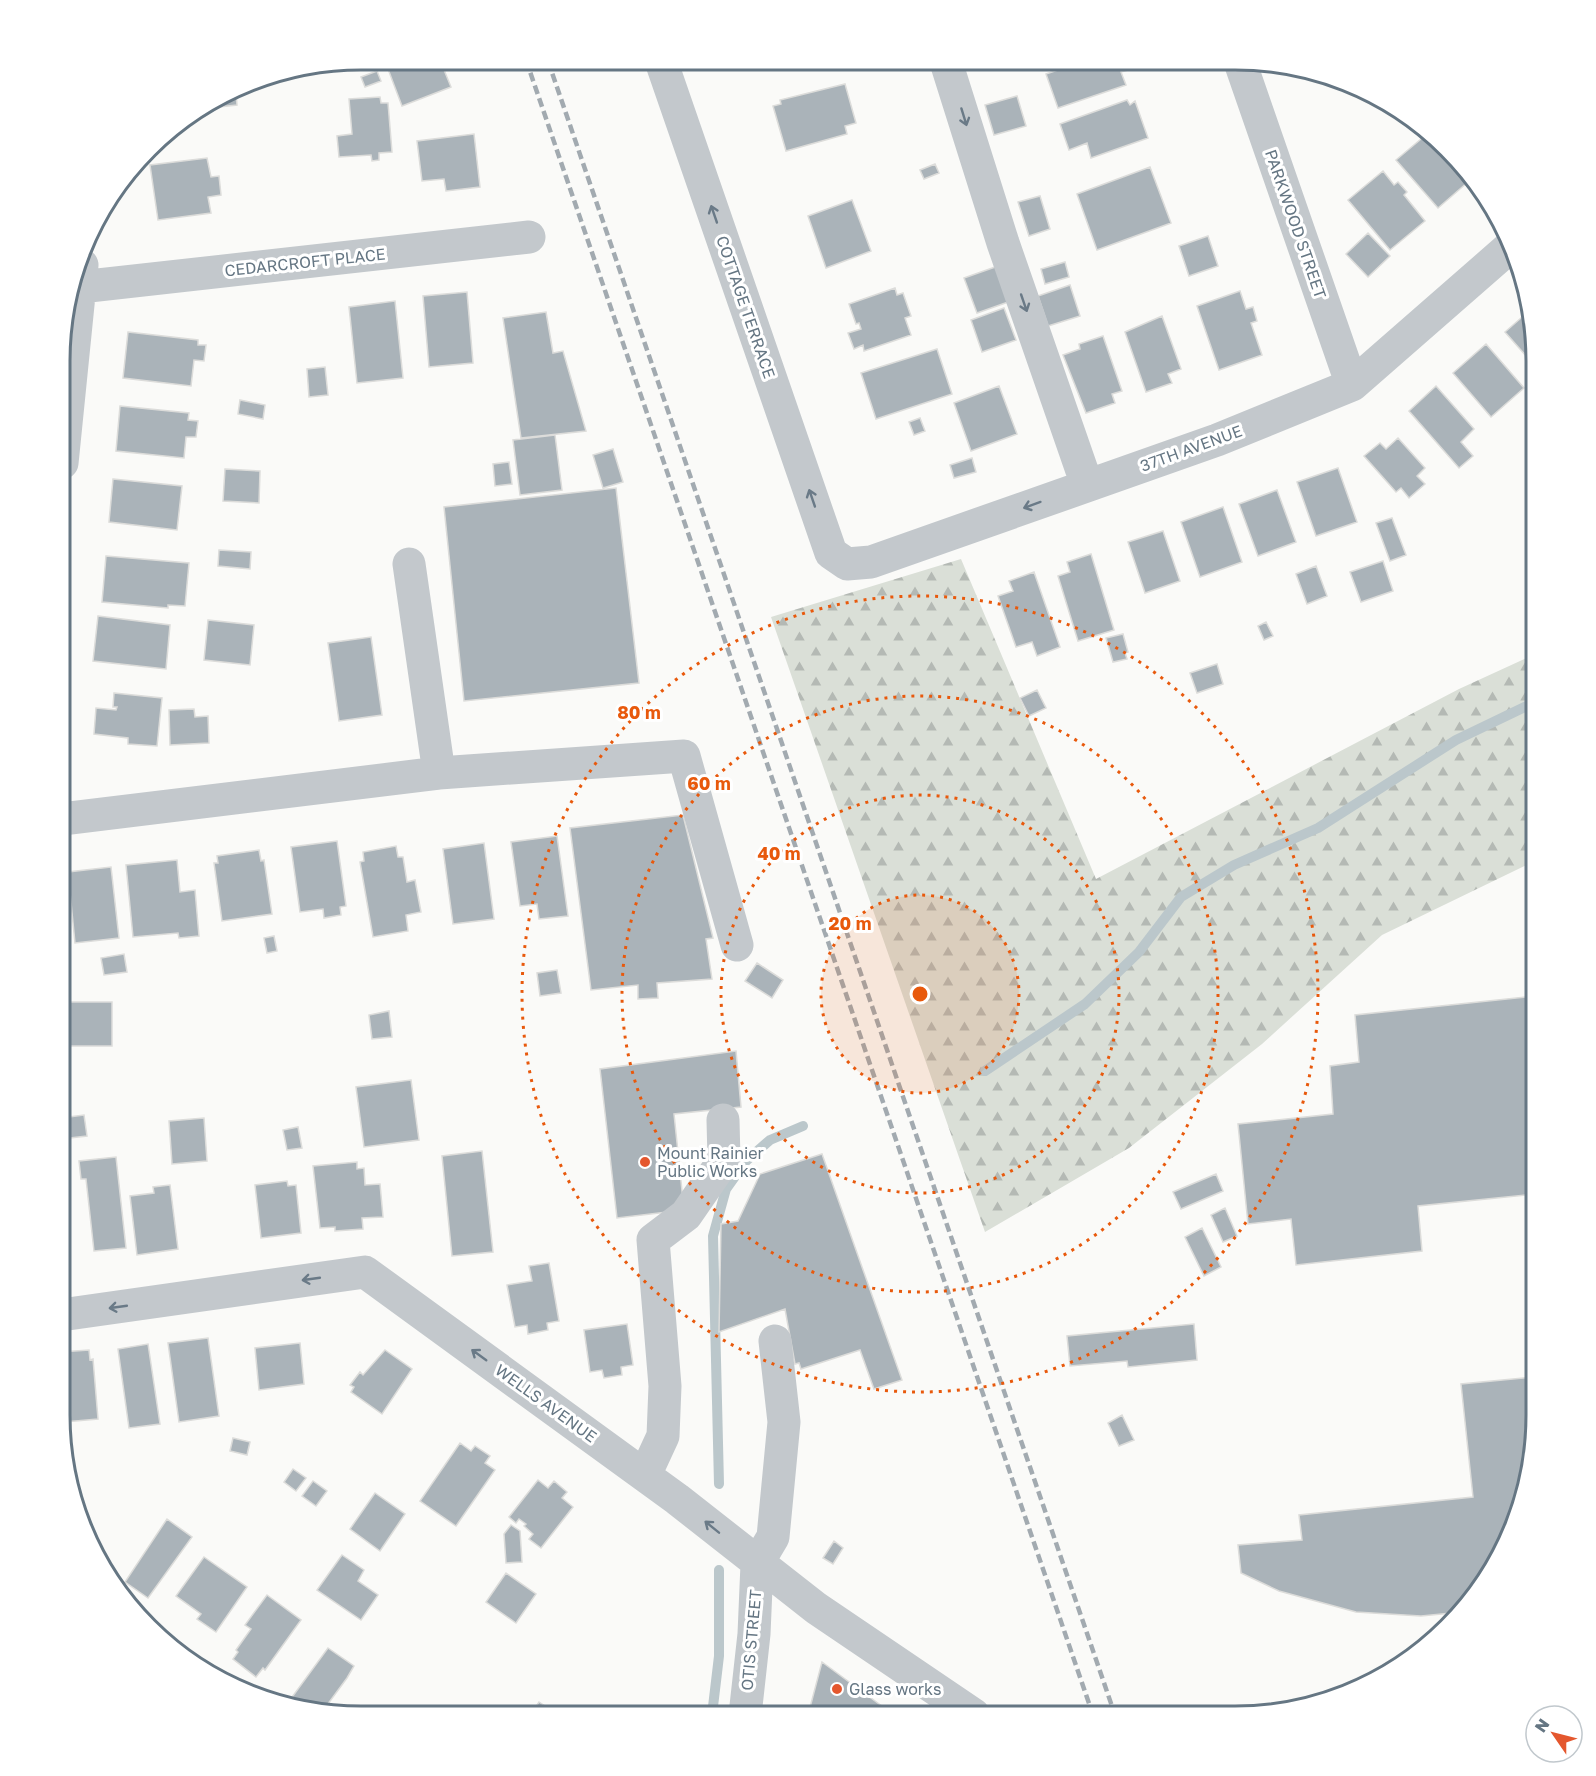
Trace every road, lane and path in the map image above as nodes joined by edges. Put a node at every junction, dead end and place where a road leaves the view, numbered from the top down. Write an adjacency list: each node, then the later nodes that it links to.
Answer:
1 (664, 70): 11 (street, COTTAGE TERRACE, one-way to 1)
2 (949, 70): 10 (street, one-way to 10)
3 (1243, 70): 9 (street, PARKWOOD STREET)
4 (529, 237): 6 (street, CEDARCROFT PLACE)
5 (1504, 252): 9 (street, 37TH AVENUE)
6 (84, 275)
7 (80, 287): 8 (street)
8 (70, 384)
9 (1352, 385): 10 (street, 37TH AVENUE)
10 (1087, 485): 11 (street, 37TH AVENUE, one-way to 11)
11 (831, 553)
12 (409, 564): 13 (street)
13 (439, 772): 14 (street); 15 (street)
14 (70, 818)
15 (737, 945)
16 (723, 1120): 19 (street)
17 (70, 1314): 19 (street, WELLS AVENUE, one-way to 17)
18 (775, 1341): 20 (street)
19 (645, 1475): 20 (street, WELLS AVENUE, one-way to 19)
20 (757, 1564): 21 (street, OTIS STREET); 22 (street, WELLS AVENUE)
21 (746, 1706)
22 (952, 1706)

